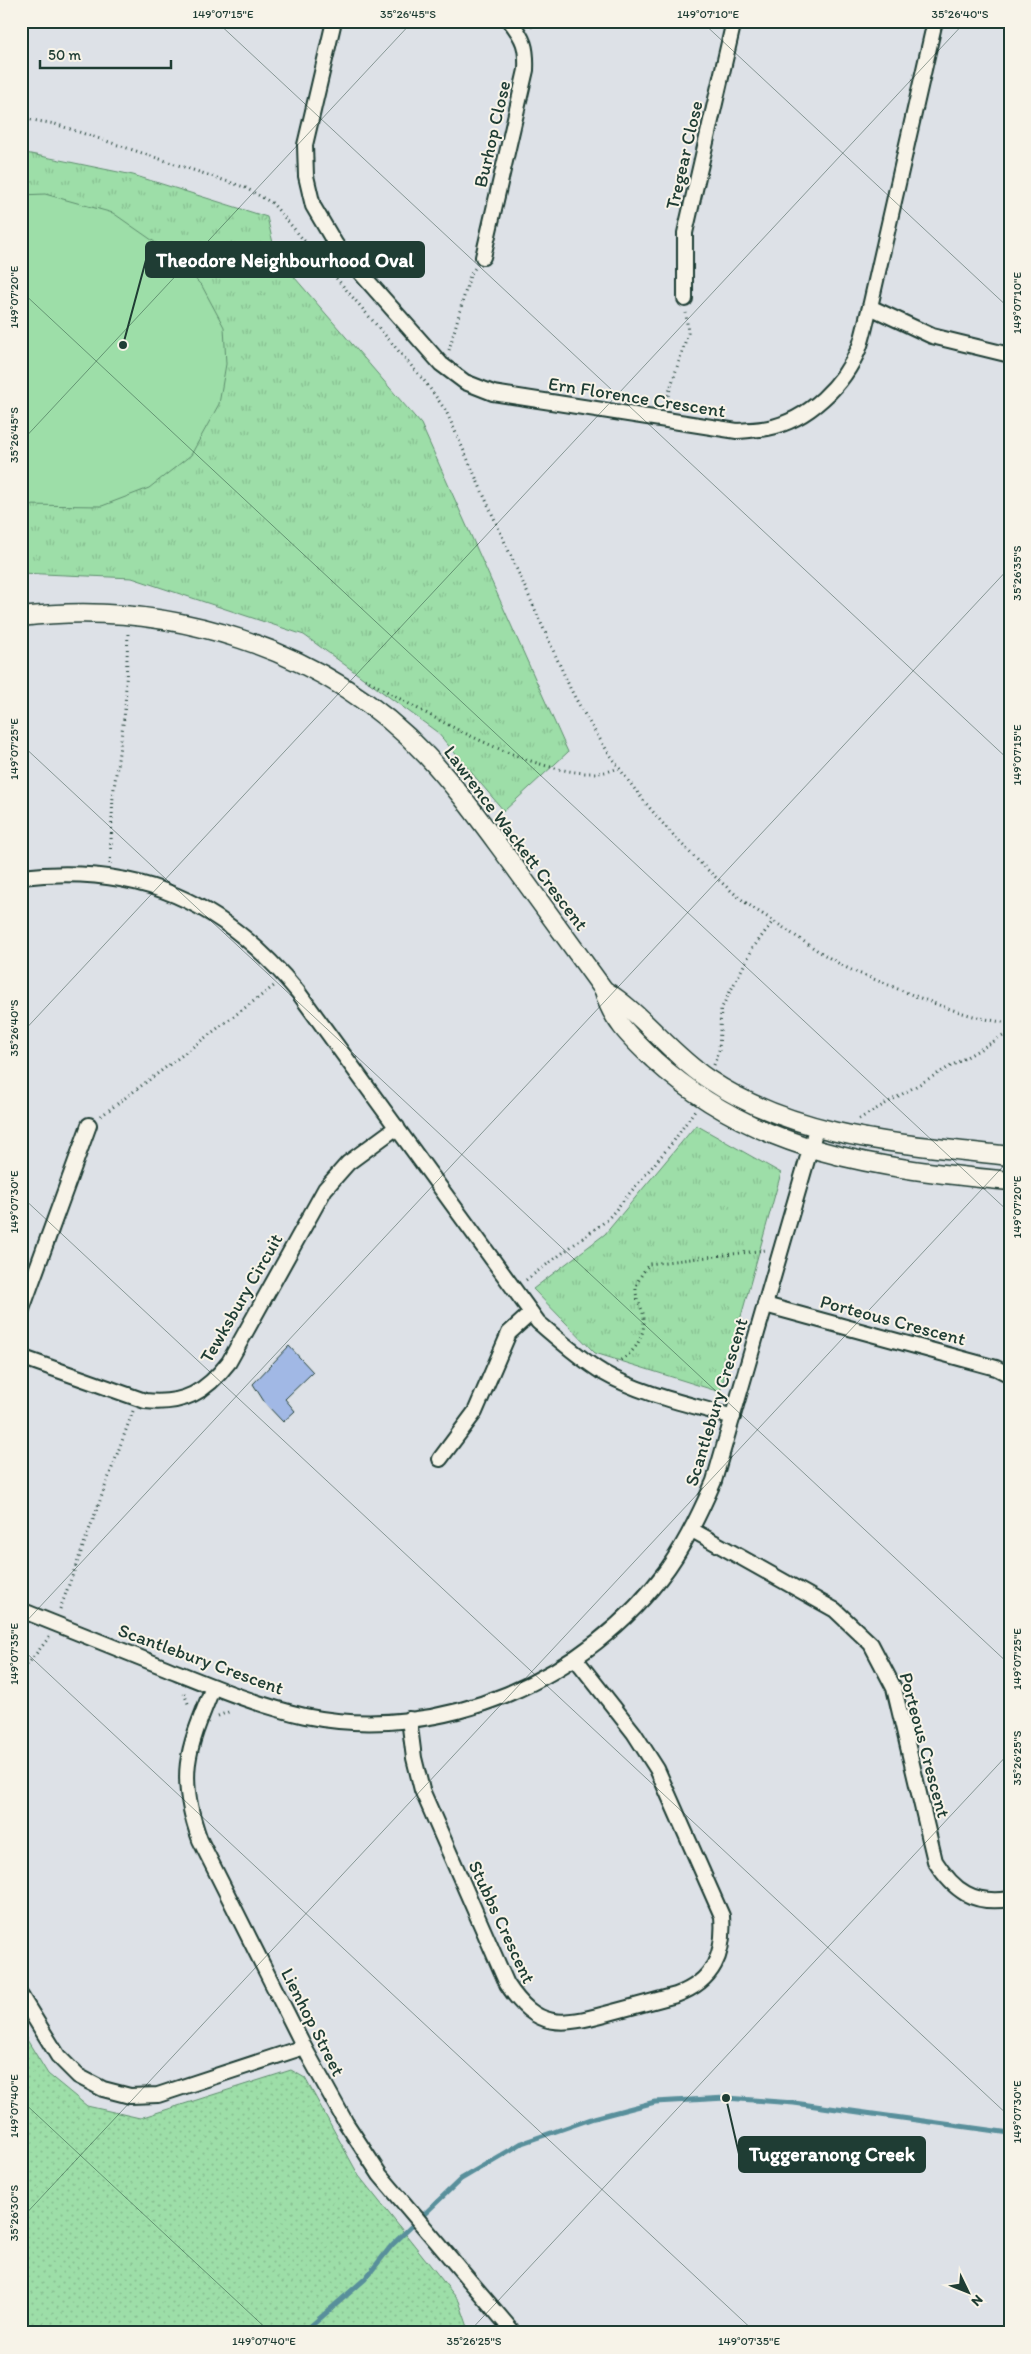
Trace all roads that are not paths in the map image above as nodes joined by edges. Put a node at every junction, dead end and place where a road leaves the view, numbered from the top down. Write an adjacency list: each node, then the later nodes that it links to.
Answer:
1 (334, 21): 7 (street, Ern Florence Crescent)
2 (510, 21): 5 (street, Burhop Close)
3 (734, 21): 6 (street, Tregear Close)
4 (936, 21): 7 (street, Ern Florence Crescent)
5 (483, 258)
6 (685, 299)
7 (870, 307): 8 (street)
8 (1010, 354)
9 (21, 617): 11 (street, Lawrence Wackett Crescent)
10 (21, 877): 13 (street)
11 (604, 990): 14 (street, Lawrence Wackett Crescent); 15 (street, Lawrence Wackett Crescent)
12 (89, 1125): 19 (street)
13 (397, 1127): 20 (street); 21 (street, Tewksbury Circuit)
14 (816, 1129): 15 (street, Scantlebury Crescent); 16 (street, Lawrence Wackett Crescent)
15 (810, 1149): 17 (street, Lawrence Wackett Crescent); 18 (street, Scantlebury Crescent)
16 (1010, 1156)
17 (1010, 1181)
18 (766, 1305): 22 (street, Porteous Crescent); 23 (street, Scantlebury Crescent)
19 (21, 1312)
20 (531, 1313): 23 (street); 24 (street)
21 (21, 1357)
22 (1010, 1375)
23 (734, 1417): 25 (street, Scantlebury Crescent)
24 (440, 1459)
25 (692, 1530): 27 (street, Scantlebury Crescent); 30 (street, Porteous Crescent)
26 (21, 1610): 28 (street, Scantlebury Crescent)
27 (576, 1658): 29 (street, Scantlebury Crescent); 29 (street, Stubbs Crescent)
28 (213, 1687): 29 (street, Scantlebury Crescent); 32 (street, Lienhop Street)
29 (409, 1719)
30 (1010, 1899)
31 (21, 1996): 32 (street)
32 (304, 2048): 33 (street, Lienhop Street)
33 (514, 2333)

